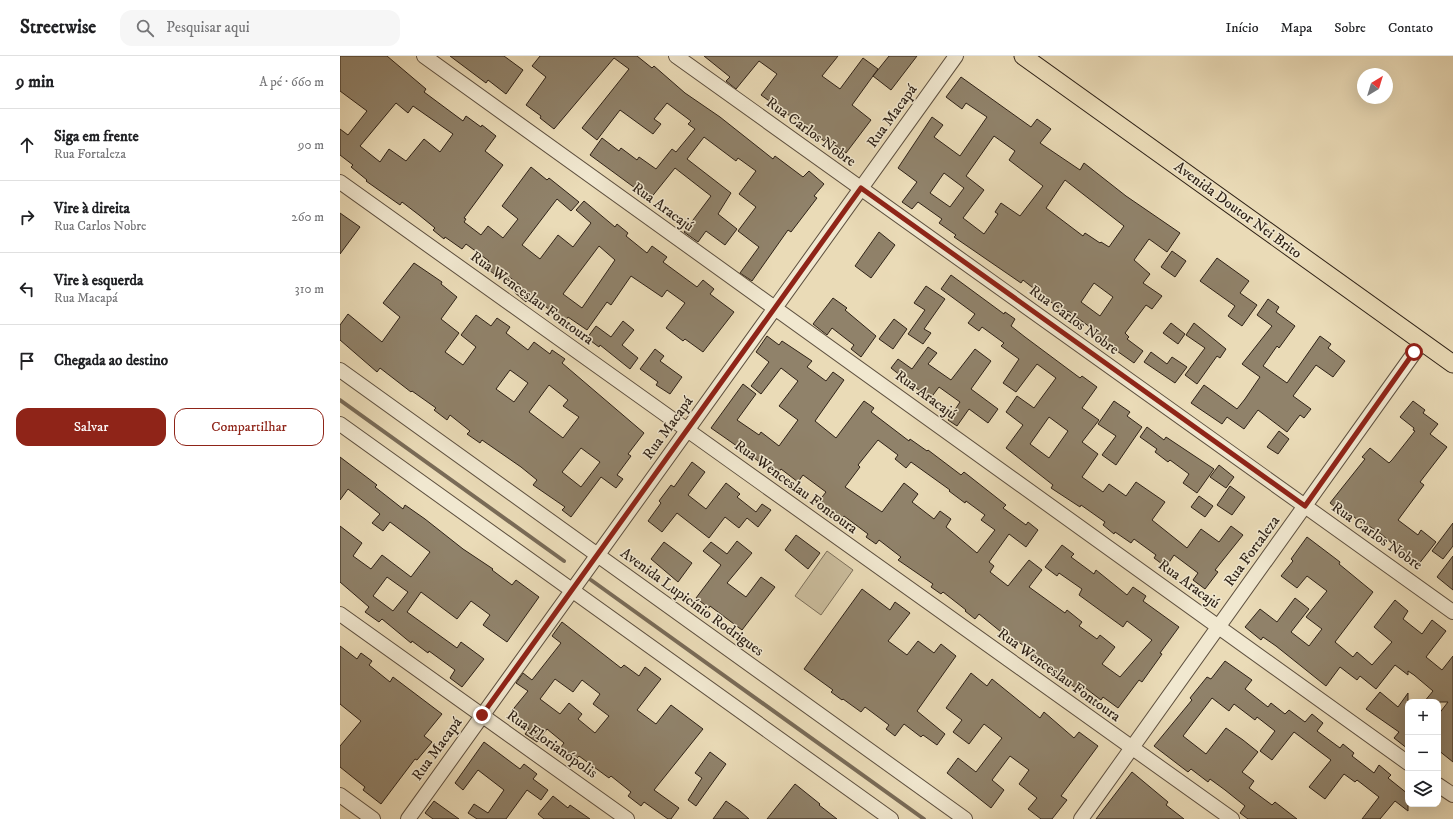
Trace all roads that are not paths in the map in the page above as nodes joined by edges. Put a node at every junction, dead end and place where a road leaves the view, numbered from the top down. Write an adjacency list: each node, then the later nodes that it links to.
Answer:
1 (424, 56): 7 (street, Rua Aracajú)
2 (676, 56): 6 (street, Rua Carlos Nobre)
3 (956, 56): 6 (street, Rua Macapá)
4 (1023, 56): 8 (main road, Avenida Doutor Nei Brito)
5 (340, 182): 12 (street, Rua Wenceslau Fontoura)
6 (861, 188): 7 (street, Rua Macapá); 13 (street, Rua Carlos Nobre)
7 (775, 308): 12 (street, Rua Macapá); 18 (street, Rua Aracajú)
8 (1422, 342): 9 (main road, Avenida Doutor Nei Brito); 13 (street, Rua Fortaleza)
9 (1453, 364)
10 (340, 370): 14 (street, Avenida Lupicínio Rodrigues)
11 (340, 424): 15 (street)
12 (687, 430): 14 (street, Rua Macapá); 20 (street, Rua Wenceslau Fontoura)
13 (1305, 506): 16 (street, Rua Carlos Nobre); 18 (street, Rua Fortaleza)
14 (597, 555): 15 (street, Rua Macapá); 29 (street, Avenida Lupicínio Rodrigues)
15 (572, 590): 19 (street, Rua Macapá); 28 (street)
16 (1453, 612)
17 (340, 614): 19 (street, Rua Florianópolis)
18 (1219, 626): 20 (street, Rua Fortaleza); 21 (street, Rua Aracajú)
19 (482, 715): 26 (street, Rua Macapá); 27 (street, Rua Florianópolis)
20 (1132, 748): 30 (street, Rua Fortaleza); 31 (street, Rua Wenceslau Fontoura)
21 (1405, 761)
22 (1441, 786): 24 (street)
23 (340, 795): 25 (street)
24 (1453, 795)
25 (373, 819)
26 (408, 819)
27 (627, 819)
28 (891, 819)
29 (965, 819)
30 (1081, 819)
31 (1232, 819)

